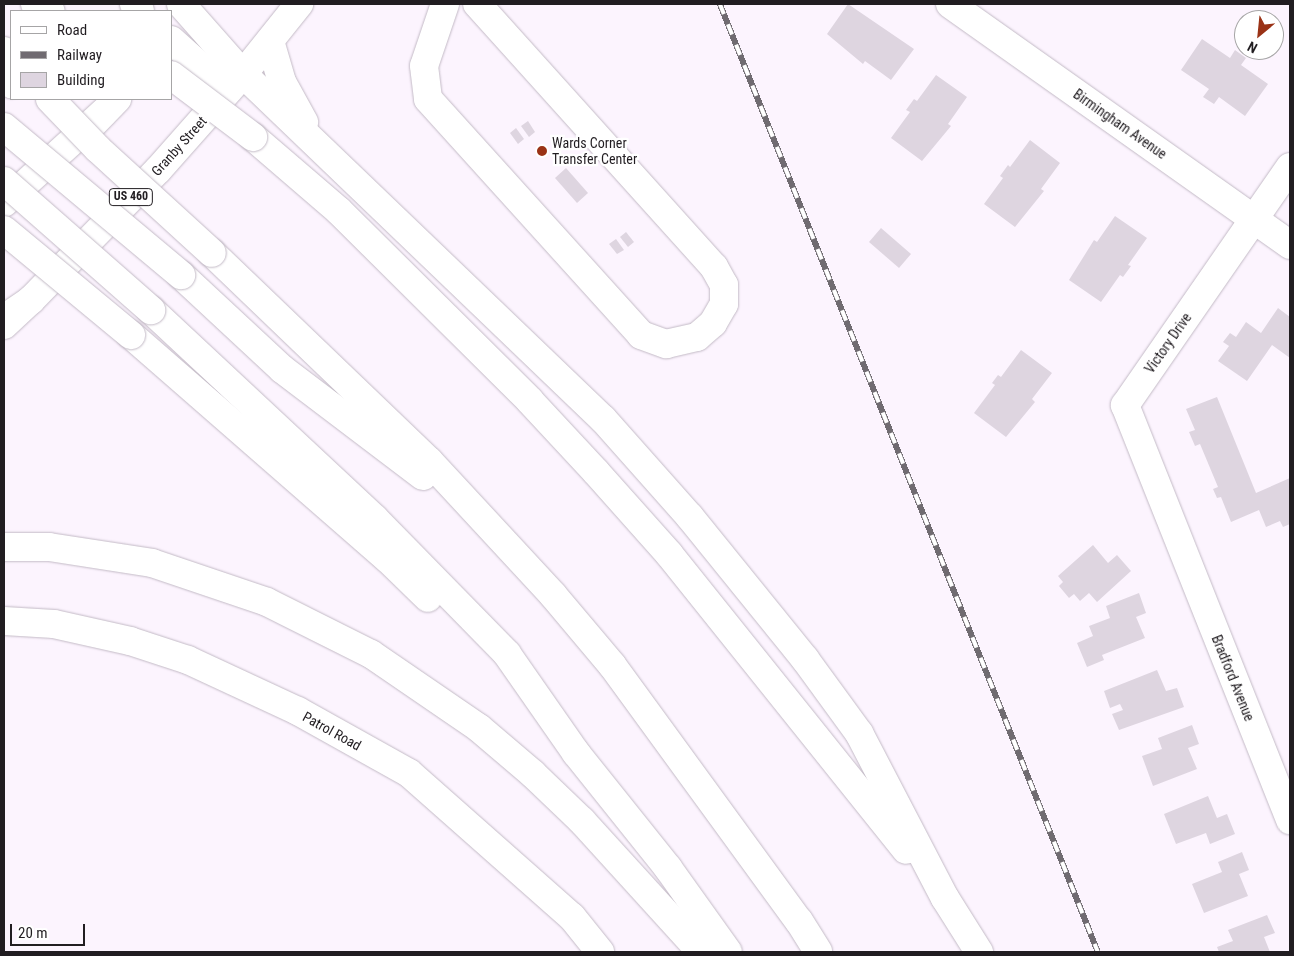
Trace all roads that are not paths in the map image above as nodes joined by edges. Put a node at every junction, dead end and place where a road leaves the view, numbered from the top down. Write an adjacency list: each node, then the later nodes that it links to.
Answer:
1 (35, 4): 7 (main road)
2 (299, 4): 9 (main road, Granby Street / US 460)
3 (445, 4): 4 (main road)
4 (477, 4)
5 (950, 4): 22 (main road, Birmingham Avenue)
6 (194, 8): 8 (main road); 11 (main road)
7 (49, 10)
8 (172, 41): 11 (main road)
9 (270, 41): 11 (main road, Granby Street / US 460); 16 (main road)
10 (172, 76): 34 (main road, bridge)
11 (236, 83): 16 (main road); 25 (main road, Granby Street / US 460)
12 (32, 100): 17 (main road, bridge)
13 (51, 100): 17 (main road, bridge)
14 (110, 106): 20 (main road); 21 (main road)
15 (4, 127): 28 (main road, bridge)
16 (319, 147): 34 (main road)
17 (98, 149): 28 (main road, bridge)
18 (1290, 167): 22 (main road, Victory Drive)
19 (4, 181): 32 (main road, bridge)
20 (4, 203)
21 (4, 216)
22 (1254, 219): 24 (main road, Birmingham Avenue); 29 (main road, Victory Drive)
23 (4, 230): 32 (main road, bridge)
24 (1290, 245)
25 (31, 300): 26 (main road, Granby Street / US 460); 27 (main road)
26 (4, 318)
27 (4, 325)
28 (492, 528): 35 (main road)
29 (1177, 535): 33 (main road, Bradford Avenue)
30 (4, 547): 37 (main road)
31 (4, 621): 36 (main road, Patrol Road)
32 (576, 753): 38 (main road)
33 (1290, 820)
34 (945, 898): 41 (main road)
35 (799, 922): 39 (main road); 40 (main road)
36 (600, 952)
37 (701, 952)
38 (728, 952)
39 (818, 952)
40 (824, 952)
41 (979, 952)

